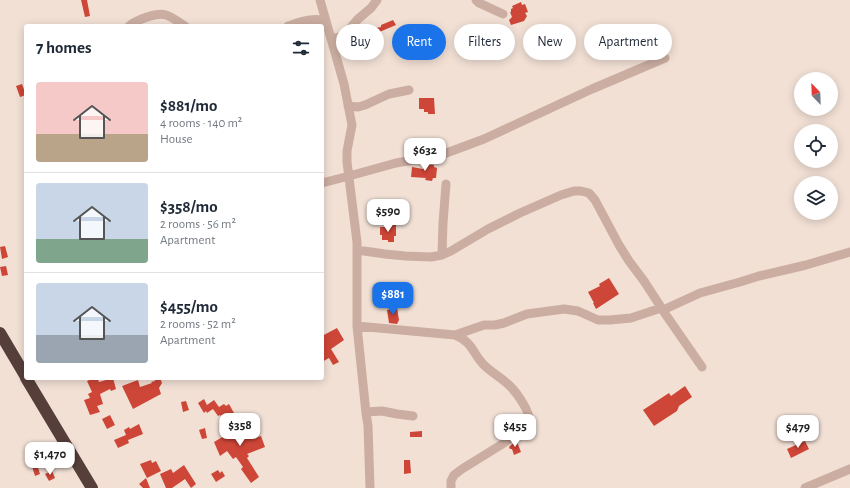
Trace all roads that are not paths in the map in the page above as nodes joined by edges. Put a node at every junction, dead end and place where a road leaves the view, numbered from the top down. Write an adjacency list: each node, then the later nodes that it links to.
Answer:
1 (320, 0): 5 (street)
2 (377, 0): 9 (street)
3 (476, 0): 4 (street)
4 (503, 14)
5 (326, 21): 8 (street); 9 (street)
6 (133, 24): 7 (street)
7 (182, 24)
8 (296, 24)
9 (331, 39): 12 (street)
10 (660, 60): 13 (street)
11 (409, 90): 12 (street)
12 (348, 106): 13 (street)
13 (349, 176): 14 (street); 16 (street)
14 (324, 182)
15 (446, 184): 18 (street)
16 (357, 250): 18 (street); 20 (street)
17 (850, 252): 19 (street)
18 (442, 255): 19 (street)
19 (662, 309): 22 (street); 23 (street)
20 (357, 326): 22 (street); 26 (street)
21 (0, 333): 24 (highway)
22 (455, 334): 31 (street)
23 (702, 367)
24 (24, 375)
25 (27, 380): 29 (highway)
26 (366, 412): 27 (street); 30 (street)
27 (413, 416)
28 (850, 470): 32 (street)
29 (92, 488)
30 (370, 488)
31 (451, 488)
32 (805, 488)

